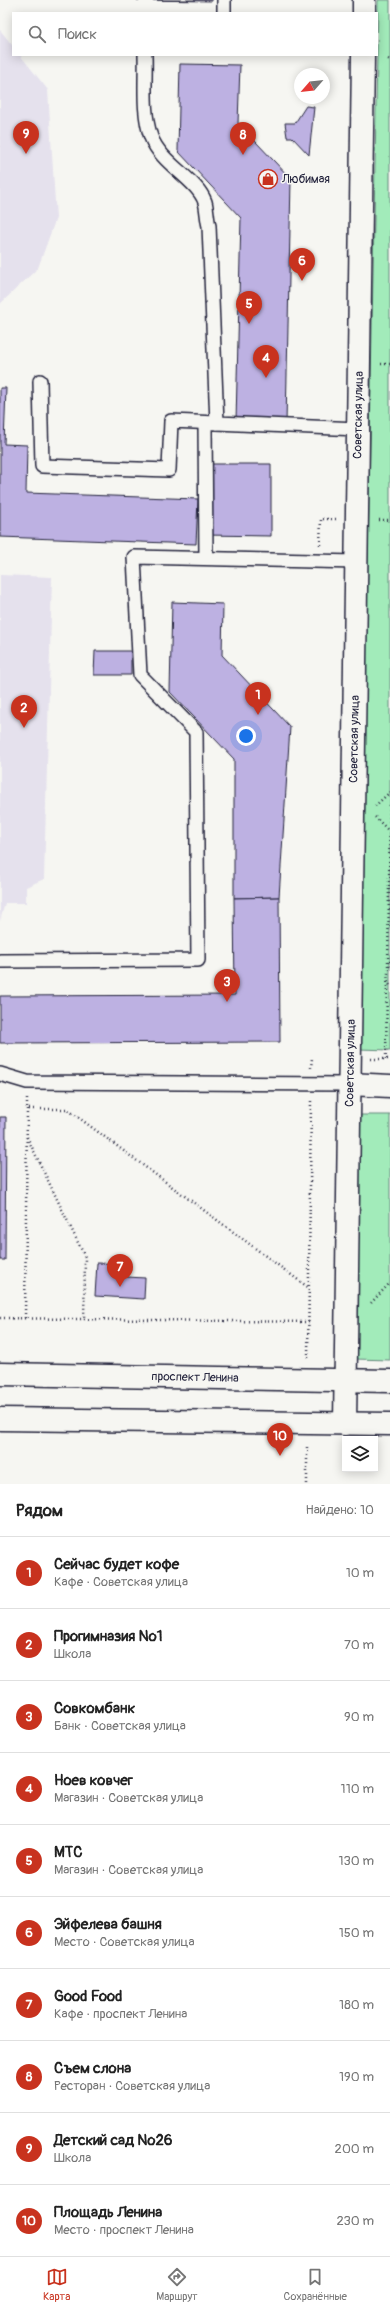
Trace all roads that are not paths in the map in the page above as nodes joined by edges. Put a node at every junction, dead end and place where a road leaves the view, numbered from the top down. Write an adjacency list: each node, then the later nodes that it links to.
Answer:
1 (224, 0): 3 (lane)
2 (364, 0): 4 (street)
3 (224, 12)
4 (364, 12)
5 (145, 56): 8 (lane)
6 (363, 56): 9 (street, Советская улица)
7 (40, 381): 8 (lane)
8 (211, 423): 9 (lane); 10 (lane)
9 (358, 429): 11 (street, Советская улица)
10 (206, 558): 11 (lane); 12 (lane)
11 (356, 562): 14 (street, Советская улица)
12 (0, 961)
13 (0, 1074): 14 (lane)
14 (349, 1084): 15 (street); 17 (street, Советская улица)
15 (390, 1086)
16 (0, 1374): 17 (street, проспект Ленина)
17 (345, 1380): 18 (street, проспект Ленина); 20 (street, Советская улица)
18 (390, 1381)
19 (0, 1419): 20 (street)
20 (345, 1424): 21 (street)
21 (390, 1424)

